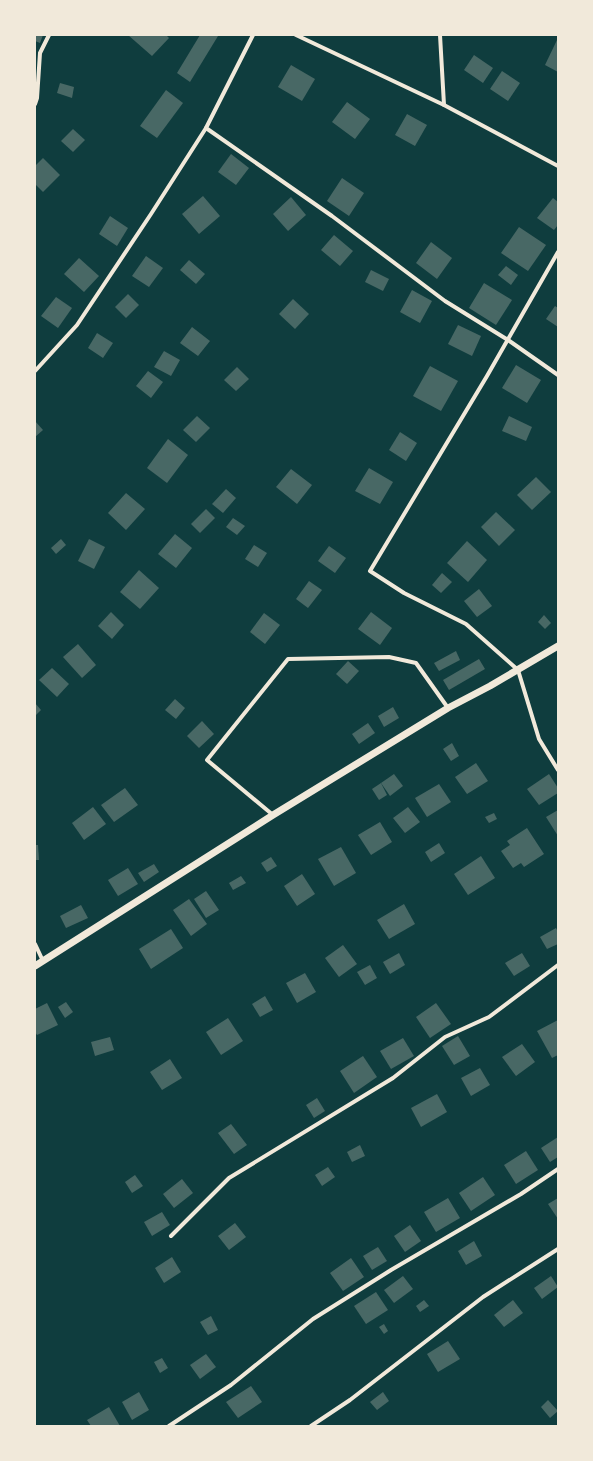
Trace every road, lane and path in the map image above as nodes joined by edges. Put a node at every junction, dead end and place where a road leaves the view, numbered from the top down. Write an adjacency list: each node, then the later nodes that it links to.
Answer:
1 (49, 35): 5 (street)
2 (253, 35): 7 (street)
3 (296, 35): 6 (street)
4 (440, 35): 6 (street)
5 (35, 104)
6 (444, 106): 8 (street)
7 (206, 128): 10 (street); 11 (street)
8 (558, 166)
9 (558, 252): 10 (street)
10 (508, 340): 12 (street); 14 (street)
11 (35, 371)
12 (558, 375)
13 (558, 646): 14 (street)
14 (518, 670): 15 (street); 16 (street)
15 (448, 708): 17 (street); 17 (street)
16 (558, 770)
17 (273, 815): 19 (street)
18 (35, 944): 19 (street)
19 (42, 961): 21 (street)
20 (558, 965): 23 (street)
21 (35, 966)
22 (558, 1169): 25 (street)
23 (171, 1236)
24 (558, 1249): 26 (street)
25 (169, 1426)
26 (311, 1426)

